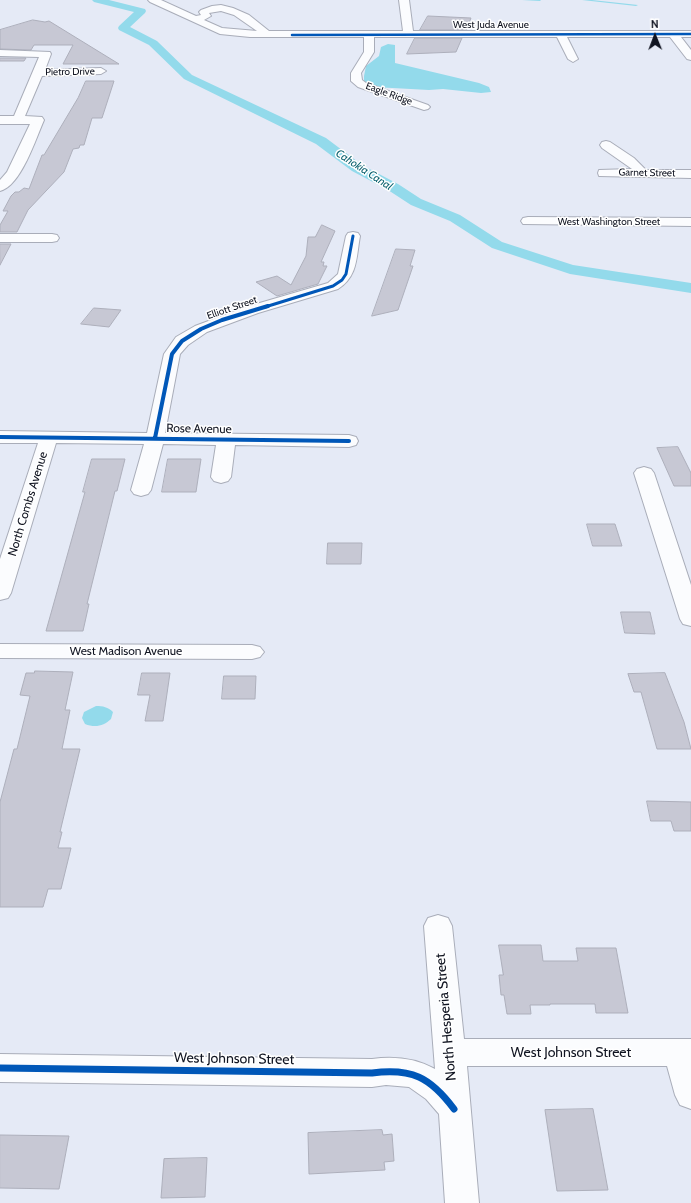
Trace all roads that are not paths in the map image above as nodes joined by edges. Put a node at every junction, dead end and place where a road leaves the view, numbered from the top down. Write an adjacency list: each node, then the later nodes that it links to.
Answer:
1 (153, 0): 3 (street, West Juda Avenue)
2 (404, 0): 6 (street)
3 (196, 20): 4 (street, West Juda Avenue); 4 (street)
4 (266, 34): 5 (street, West Juda Avenue)
5 (369, 34): 6 (street, West Juda Avenue); 15 (street, Eagle Ridge)
6 (409, 34): 7 (street, West Juda Avenue)
7 (560, 34): 8 (street, West Juda Avenue); 12 (street)
8 (673, 34): 9 (street, West Juda Avenue); 11 (street)
9 (691, 34)
10 (0, 53): 14 (street)
11 (691, 57)
12 (573, 59)
13 (101, 72): 14 (street, Pietro Drive)
14 (39, 73): 17 (street)
15 (424, 107)
16 (0, 120): 17 (street)
17 (18, 120): 22 (street)
18 (606, 145): 20 (street)
19 (604, 173): 20 (street, Garnet Street)
20 (642, 173): 21 (street, Garnet Street)
21 (691, 174)
22 (0, 187)
23 (528, 221): 24 (street, West Washington Street)
24 (691, 222)
25 (353, 236): 30 (street, Elliott Street)
26 (0, 238): 27 (street)
27 (52, 238)
28 (0, 437): 29 (street, Rose Avenue)
29 (49, 437): 30 (street, Rose Avenue); 36 (street, North Combs Avenue)
30 (155, 438): 31 (street, Rose Avenue); 35 (street, Elliott Street)
31 (226, 439): 32 (street, Rose Avenue); 34 (street)
32 (349, 441)
33 (644, 473): 37 (street)
34 (221, 477)
35 (141, 490)
36 (0, 593)
37 (691, 618)
38 (0, 650): 39 (street, West Madison Avenue)
39 (252, 652)
40 (438, 926): 41 (street, North Hesperia Street)
41 (450, 1052): 42 (street, West Johnson Street); 45 (street, North Hesperia Street)
42 (685, 1053): 44 (street)
43 (0, 1068): 45 (street, West Johnson Street)
44 (691, 1095)
45 (454, 1108): 46 (street, North Hesperia Street)
46 (462, 1203)

